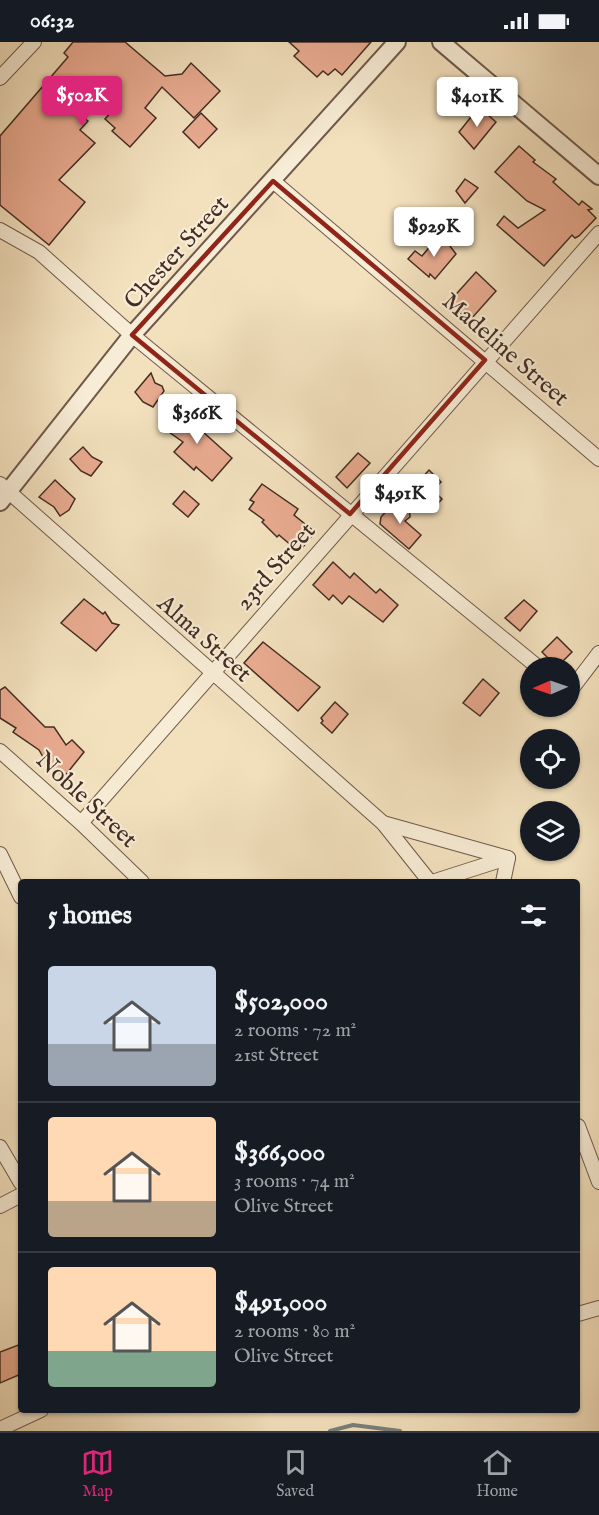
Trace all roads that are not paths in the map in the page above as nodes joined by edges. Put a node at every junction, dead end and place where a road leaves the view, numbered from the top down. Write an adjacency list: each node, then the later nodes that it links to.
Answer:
1 (34, 42): 4 (street)
2 (397, 42): 6 (street, Chester Street)
3 (441, 42): 5 (street)
4 (0, 78)
5 (599, 176)
6 (273, 181): 9 (street, Chester Street); 10 (street, Madeline Street)
7 (0, 230): 9 (street)
8 (599, 233): 10 (street, 23rd Street)
9 (132, 335): 12 (street, Chester Street); 13 (street)
10 (485, 360): 11 (street, Madeline Street); 13 (street, 23rd Street)
11 (599, 459)
12 (3, 493): 16 (street, Alma Street)
13 (350, 514): 15 (street); 16 (street, 23rd Street)
14 (599, 653): 17 (street)
15 (526, 657)
16 (210, 673): 19 (street, 23rd Street); 20 (street, Alma Street)
17 (580, 678)
18 (0, 750): 19 (street, Noble Street)
19 (81, 823): 23 (street, Noble Street)
20 (383, 823): 22 (street, Alma Street); 24 (street, Alma Street)
21 (0, 854): 27 (street)
22 (508, 858): 25 (street); 26 (street)
23 (139, 879)
24 (429, 879)
25 (441, 879)
26 (504, 879)
27 (18, 891)
28 (580, 1131): 31 (street)
29 (0, 1147): 30 (street)
30 (18, 1178)
31 (599, 1182)
32 (18, 1197): 33 (street)
33 (0, 1206)
34 (599, 1308): 35 (street)
35 (580, 1313)
36 (34, 1413): 37 (street)
37 (0, 1428)

